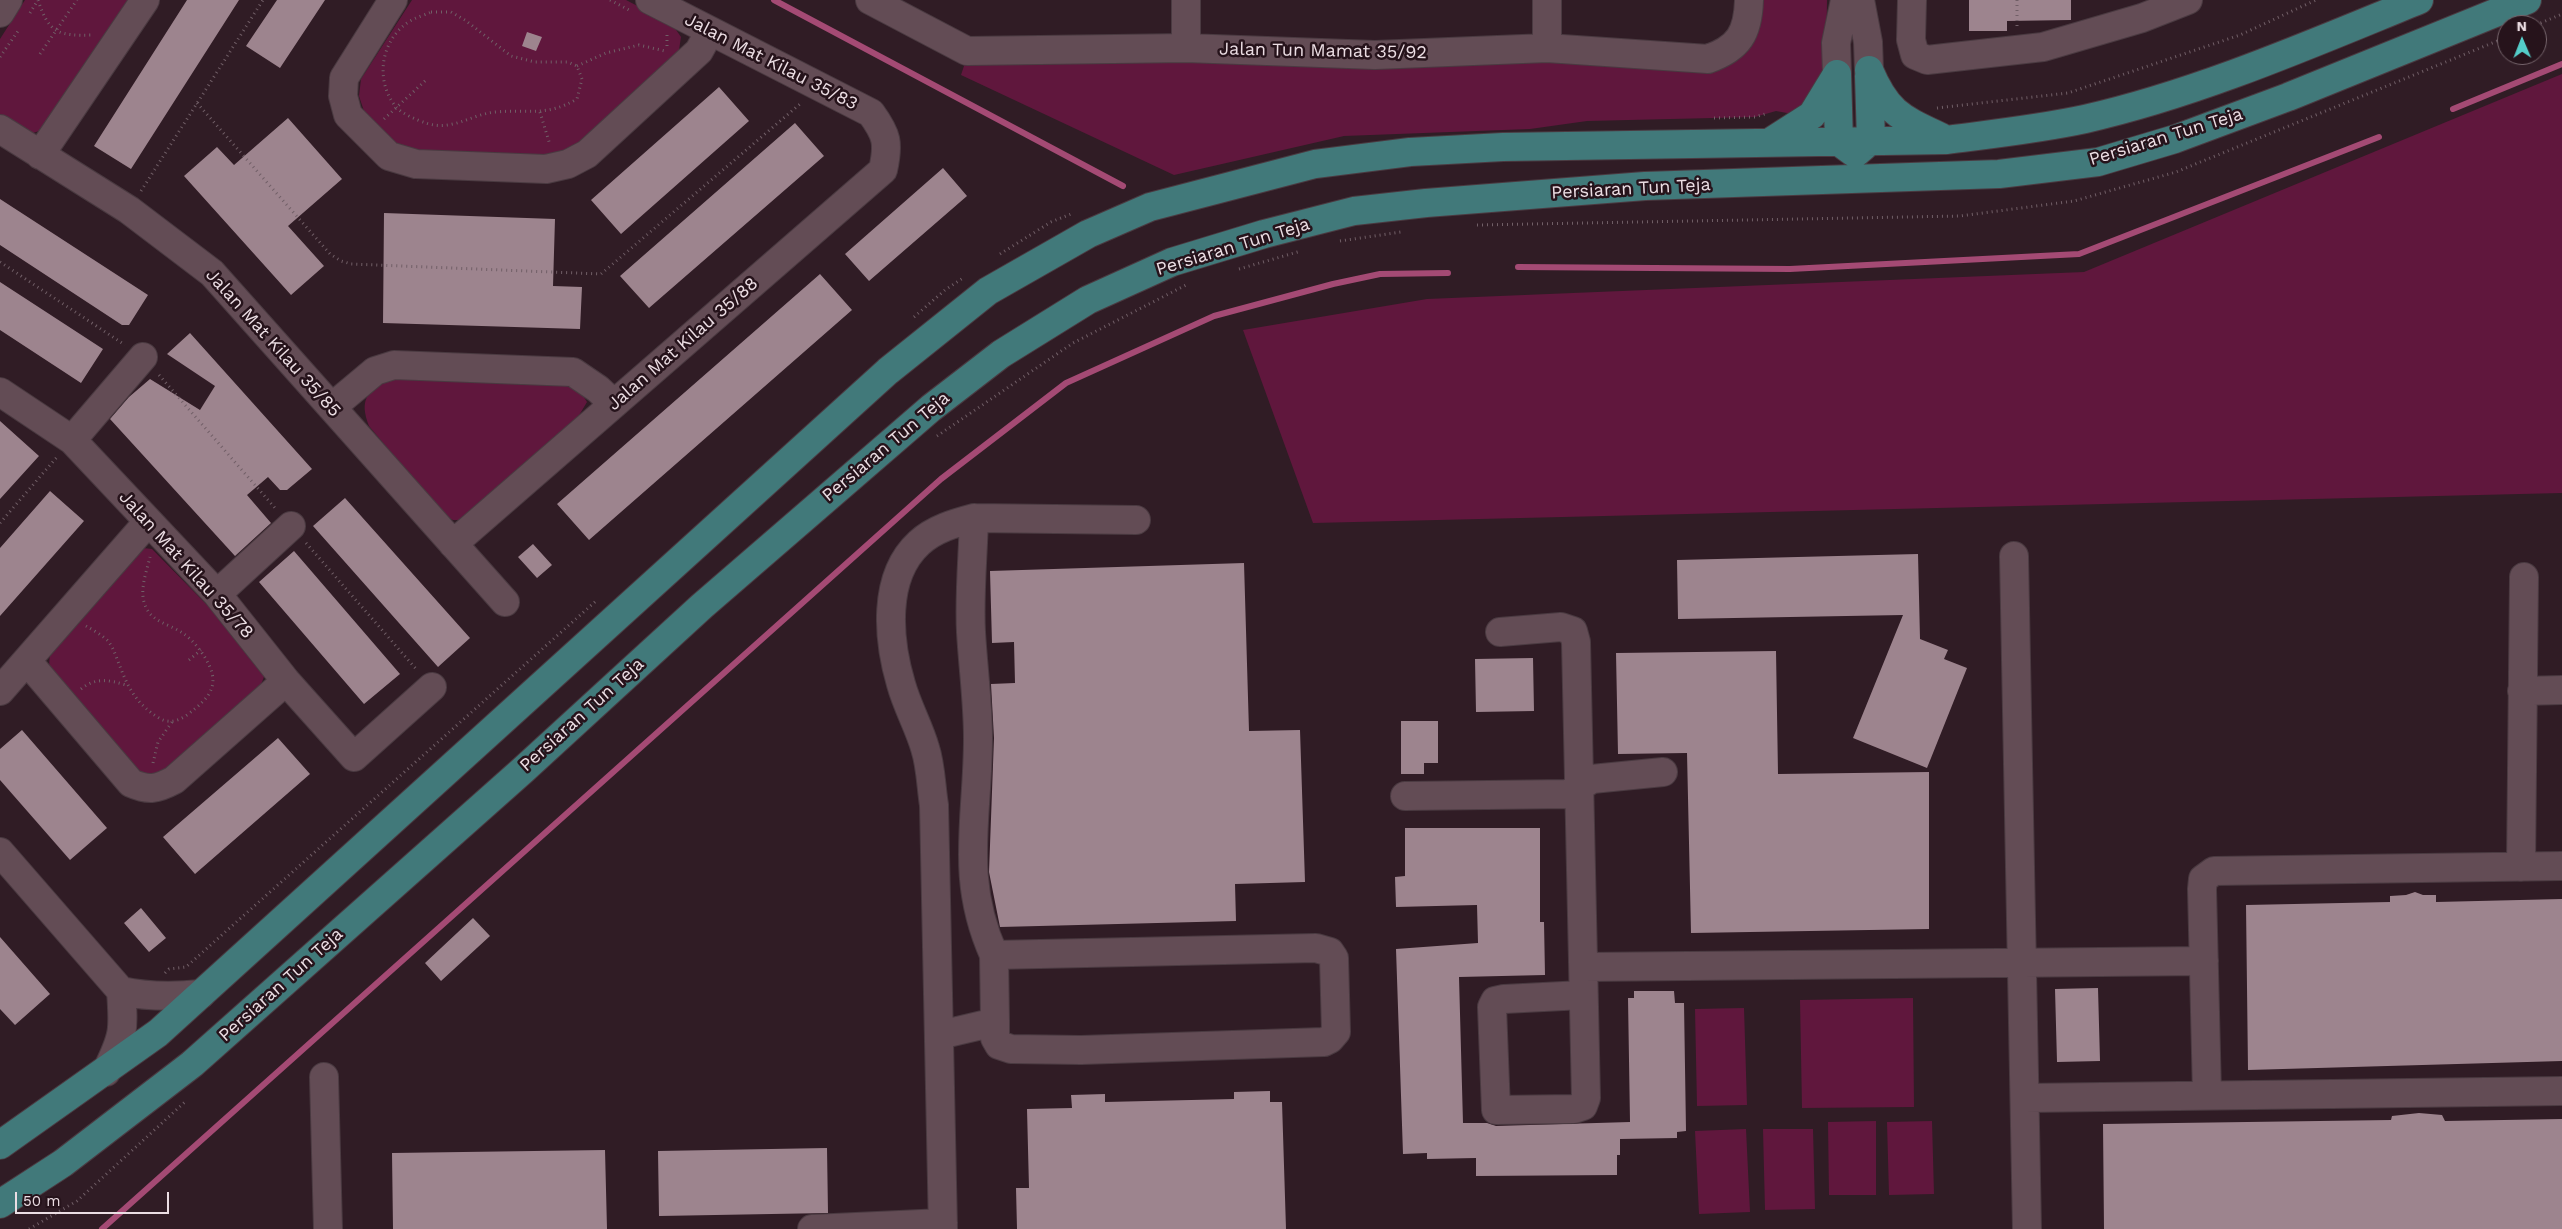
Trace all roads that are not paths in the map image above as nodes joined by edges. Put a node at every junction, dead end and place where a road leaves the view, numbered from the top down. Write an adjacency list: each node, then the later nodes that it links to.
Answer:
1 (8, 0): 16 (street)
2 (145, 0): 27 (street)
3 (393, 0): 17 (street)
4 (870, 0): 18 (street, Jalan Tun Mamat 35/92)
5 (1186, 0): 18 (street)
6 (1547, 0): 19 (street)
7 (1748, 0): 19 (street, Jalan Tun Mamat 35/92)
8 (1845, 0): 21 (street)
9 (1860, 0): 20 (street)
10 (1912, 0): 15 (street)
11 (2188, 0): 15 (street)
12 (2419, 0): 24 (main road, Persiaran Tun Teja)
13 (2527, 0): 26 (main road, Persiaran Tun Teja)
14 (642, 6): 17 (street, Jalan Mat Kilau 35/83)
15 (2118, 12)
16 (0, 13)
17 (710, 31): 23 (street, Jalan Mat Kilau 35/83)
18 (1186, 48): 19 (street, Jalan Tun Mamat 35/92)
19 (1547, 48)
20 (1869, 70): 24 (main road); 26 (main road)
21 (1837, 74): 25 (main road); 26 (main road)
22 (0, 129): 27 (street, Jalan Mat Kilau 35/85)
23 (884, 132): 30 (street, Jalan Mat Kilau 35/88)
24 (1946, 140): 26 (main road, Persiaran Tun Teja)
25 (1769, 143): 26 (main road, Persiaran Tun Teja); 62 (main road, Persiaran Tun Teja)
26 (1855, 153): 72 (main road, Persiaran Tun Teja)
27 (40, 155): 31 (street, Jalan Mat Kilau 35/85)
28 (143, 357): 32 (street)
29 (0, 392): 32 (street, Jalan Mat Kilau 35/78)
30 (614, 404): 31 (street); 37 (street, Jalan Mat Kilau 35/88)
31 (332, 407): 37 (street, Jalan Mat Kilau 35/85)
32 (72, 440): 35 (street, Jalan Mat Kilau 35/78)
33 (974, 518): 34 (street); 55 (street); 56 (street)
34 (1136, 520)
35 (148, 522): 40 (street, Jalan Mat Kilau 35/78); 43 (street)
36 (291, 526): 40 (street)
37 (453, 544): 41 (street, Jalan Mat Kilau 35/85)
38 (2014, 556): 59 (street)
39 (2524, 577): 48 (street)
40 (217, 594): 44 (street, Jalan Mat Kilau 35/78)
41 (505, 602)
42 (1500, 632): 50 (street)
43 (27, 661): 44 (street); 47 (street)
44 (286, 681): 45 (street, Jalan Mat Kilau 35/78)
45 (432, 687)
46 (2562, 690): 48 (street)
47 (0, 691)
48 (2522, 691): 54 (street)
49 (1663, 772): 50 (street)
50 (1580, 785): 51 (street); 60 (street)
51 (1405, 796)
52 (0, 852): 61 (street)
53 (2562, 866): 54 (street)
54 (2521, 867): 58 (street)
55 (980, 916): 56 (street); 57 (street)
56 (936, 920): 65 (street)
57 (994, 955): 64 (street); 64 (street)
58 (2204, 961): 59 (street); 69 (street)
59 (2022, 964): 60 (street); 70 (street)
60 (1584, 968): 63 (street)
61 (121, 991): 62 (street); 66 (street)
62 (201, 994): 66 (main road, Persiaran Tun Teja)
63 (1583, 995): 63 (street)
64 (995, 1022): 65 (street)
65 (940, 1035): 73 (street)
66 (106, 1072): 71 (main road, Persiaran Tun Teja)
67 (324, 1077): 74 (street)
68 (2562, 1091): 69 (street)
69 (2207, 1094): 70 (street)
70 (2025, 1098): 76 (street)
71 (0, 1145)
72 (0, 1204)
73 (943, 1226): 75 (street)
74 (328, 1229)
75 (812, 1229)
76 (2026, 1229)

